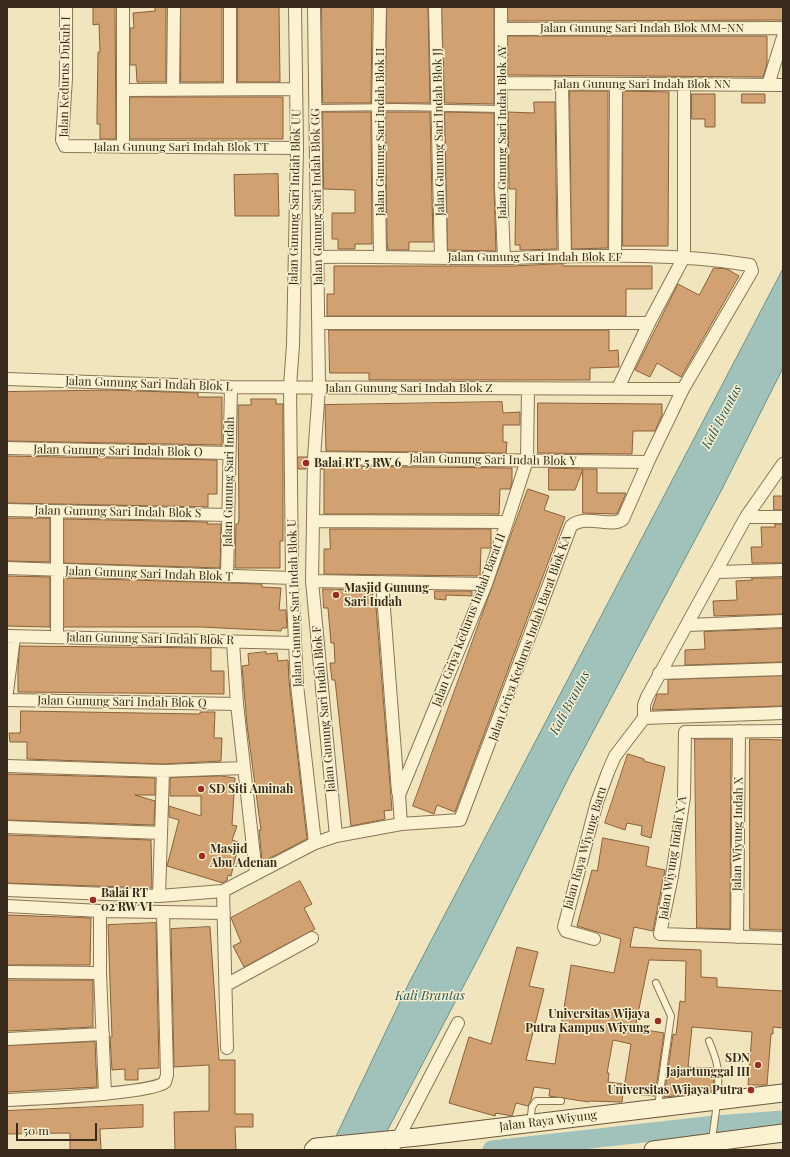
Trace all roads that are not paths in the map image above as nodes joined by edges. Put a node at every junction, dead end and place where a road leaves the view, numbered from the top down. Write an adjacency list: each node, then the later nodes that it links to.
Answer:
1 (66, 7): 27 (street, Jalan Kedurus Dukuh I)
2 (123, 7): 21 (street)
3 (174, 7): 22 (street)
4 (230, 7): 19 (street)
5 (295, 7): 20 (street, Jalan Gunung Sari Indah Blok UU)
6 (314, 7): 24 (street, Jalan Gunung Sari Indah Blok GG)
7 (380, 7): 25 (street, Jalan Gunung Sari Indah Blok II)
8 (436, 7): 23 (street, Jalan Gunung Sari Indah Blok JJ)
9 (501, 7): 11 (street, Jalan Gunung Sari Indah Blok AY)
10 (783, 28): 11 (street, Jalan Gunung Sari Indah Blok MM-NN)
11 (501, 29): 13 (street, Jalan Gunung Sari Indah Blok AY)
12 (783, 37): 17 (street)
13 (502, 83): 14 (street, Jalan Gunung Sari Indah Blok NN); 26 (street, Jalan Gunung Sari Indah Blok AY)
14 (562, 84): 15 (street, Jalan Gunung Sari Indah Blok NN); 34 (street)
15 (616, 84): 16 (street, Jalan Gunung Sari Indah Blok NN); 31 (street)
16 (684, 85): 17 (street, Jalan Gunung Sari Indah Blok NN); 35 (street)
17 (768, 85): 18 (street, Jalan Gunung Sari Indah Blok NN)
18 (783, 85)
19 (230, 89): 20 (street); 22 (street)
20 (296, 89): 29 (street, Jalan Gunung Sari Indah Blok UU)
21 (123, 90): 22 (street); 28 (street)
22 (173, 90)
23 (439, 107): 25 (lane); 26 (lane); 33 (street, Jalan Gunung Sari Indah Blok JJ)
24 (316, 108): 25 (lane); 32 (street, Jalan Gunung Sari Indah Blok GG)
25 (378, 108): 30 (street, Jalan Gunung Sari Indah Blok II)
26 (501, 109): 36 (street, Jalan Gunung Sari Indah Blok AY)
27 (65, 146): 28 (street, Jalan Gunung Sari Indah Blok TT)
28 (123, 147): 29 (street, Jalan Gunung Sari Indah Blok TT)
29 (297, 148): 41 (street, Jalan Gunung Sari Indah Blok UU)
30 (380, 256): 32 (street, Jalan Gunung Sari Indah Blok EF); 33 (street, Jalan Gunung Sari Indah Blok EF)
31 (615, 256): 34 (street, Jalan Gunung Sari Indah Blok EF); 35 (street, Jalan Gunung Sari Indah Blok EF)
32 (317, 257): 38 (street, Jalan Gunung Sari Indah Blok GG)
33 (441, 257): 36 (street, Jalan Gunung Sari Indah Blok EF)
34 (565, 257): 36 (street, Jalan Gunung Sari Indah Blok EF)
35 (684, 257): 37 (street, Jalan Gunung Sari Indah Blok EF); 39 (street)
36 (504, 258)
37 (751, 270): 46 (street, Jalan Griya Kedurus Indah Barat Blok KA)
38 (318, 323): 39 (street); 43 (street, Jalan Gunung Sari Indah Blok GG)
39 (649, 323): 44 (street)
40 (7, 379): 42 (street, Jalan Gunung Sari Indah Blok L)
41 (290, 386): 42 (street, Jalan Gunung Sari Indah Blok L); 43 (street, Jalan Gunung Sari Indah Blok Z); 65 (street, Jalan Gunung Sari Indah Blok U)
42 (231, 387): 48 (street, Jalan Gunung Sari Indah)
43 (319, 388): 45 (street, Jalan Gunung Sari Indah Blok Z); 49 (street, Jalan Gunung Sari Indah Blok F)
44 (618, 388): 45 (street, Jalan Gunung Sari Indah Blok Z); 46 (street, Jalan Gunung Sari Indah Blok Z)
45 (528, 389): 50 (street, Jalan Griya Kedurus Indah Barat II)
46 (684, 389): 51 (street, Jalan Griya Kedurus Indah Barat Blok KA)
47 (7, 448): 48 (street, Jalan Gunung Sari Indah Blok O)
48 (228, 453): 55 (street, Jalan Gunung Sari Indah)
49 (314, 458): 50 (street, Jalan Gunung Sari Indah Blok Y); 58 (street, Jalan Gunung Sari Indah Blok F)
50 (527, 460): 51 (street, Jalan Gunung Sari Indah Blok Y); 59 (street, Jalan Griya Kedurus Indah Barat II)
51 (648, 462): 88 (street, Jalan Griya Kedurus Indah Barat Blok KA)
52 (783, 465): 56 (street)
53 (7, 510): 54 (street, Jalan Gunung Sari Indah Blok S)
54 (57, 510): 55 (street, Jalan Gunung Sari Indah Blok S); 61 (street)
55 (228, 515): 64 (street, Jalan Gunung Sari Indah)
56 (746, 517): 57 (street); 63 (street)
57 (783, 517)
58 (313, 521): 59 (street); 66 (street, Jalan Gunung Sari Indah Blok F)
59 (507, 522): 68 (street, Jalan Griya Kedurus Indah Barat II)
60 (7, 568): 61 (street, Jalan Gunung Sari Indah Blok T)
61 (57, 570): 64 (street, Jalan Gunung Sari Indah Blok T); 72 (street)
62 (783, 570): 63 (street)
63 (718, 572): 70 (street)
64 (227, 576): 65 (street, Jalan Gunung Sari Indah Blok T)
65 (292, 578): 74 (street, Jalan Gunung Sari Indah Blok U)
66 (312, 581): 67 (street); 91 (street, Jalan Gunung Sari Indah Blok F)
67 (382, 582): 68 (street); 87 (street)
68 (486, 584): 87 (street, Jalan Griya Kedurus Indah Barat II)
69 (783, 621): 70 (street)
70 (688, 625): 76 (street)
71 (11, 636): 72 (street, Jalan Gunung Sari Indah Blok R); 77 (street)
72 (57, 637): 73 (street, Jalan Gunung Sari Indah Blok R)
73 (233, 642): 74 (street, Jalan Gunung Sari Indah Blok R); 79 (street)
74 (294, 642): 92 (street, Jalan Gunung Sari Indah Blok U)
75 (783, 669): 76 (street)
76 (659, 673): 81 (street)
77 (7, 692)
78 (7, 700): 79 (street, Jalan Gunung Sari Indah Blok Q)
79 (237, 704): 85 (street)
80 (783, 713): 81 (street)
81 (644, 718): 104 (street, Jalan Raya Wiyung Baru)
82 (783, 731): 83 (street)
83 (739, 732): 101 (street, Jalan Wiyung Indah X); 101 (street, Jalan Wiyung Indah X A)
84 (7, 766): 86 (street)
85 (244, 768): 86 (street); 93 (street)
86 (163, 771): 90 (street)
87 (399, 795): 88 (street, Jalan Griya Kedurus Indah Barat II)
88 (401, 824): 91 (street)
89 (7, 827): 90 (street)
90 (161, 833): 96 (street)
91 (336, 836): 92 (street)
92 (315, 843): 93 (street)
93 (256, 874): 95 (street)
94 (7, 890): 96 (street)
95 (223, 891): 96 (street); 100 (street)
96 (159, 896)
97 (7, 906): 98 (street)
98 (100, 911): 99 (street); 106 (street)
99 (163, 912): 100 (street); 115 (street)
100 (224, 913): 108 (street)
101 (737, 937): 103 (street)
102 (312, 938): 108 (street)
103 (783, 938)
104 (594, 939)
105 (7, 972): 106 (street)
106 (100, 973): 110 (street)
107 (656, 982): 119 (lane)
108 (226, 985): 113 (street)
109 (458, 1023): 123 (street)
110 (103, 1034): 111 (street); 115 (street)
111 (7, 1039)
112 (709, 1041): 118 (lane)
113 (227, 1048)
114 (783, 1093): 118 (main road, Jalan Raya Wiyung)
115 (106, 1094): 116 (street)
116 (7, 1100)
117 (560, 1101): 120 (lane)
118 (715, 1104): 119 (main road, Jalan Raya Wiyung); 122 (lane)
119 (658, 1108): 120 (main road, Jalan Raya Wiyung)
120 (530, 1123): 123 (main road, Jalan Raya Wiyung)
121 (783, 1133): 122 (main road)
122 (712, 1135): 125 (main road)
123 (393, 1144): 124 (main road, Jalan Raya Wiyung)
124 (320, 1148)
125 (658, 1150)

